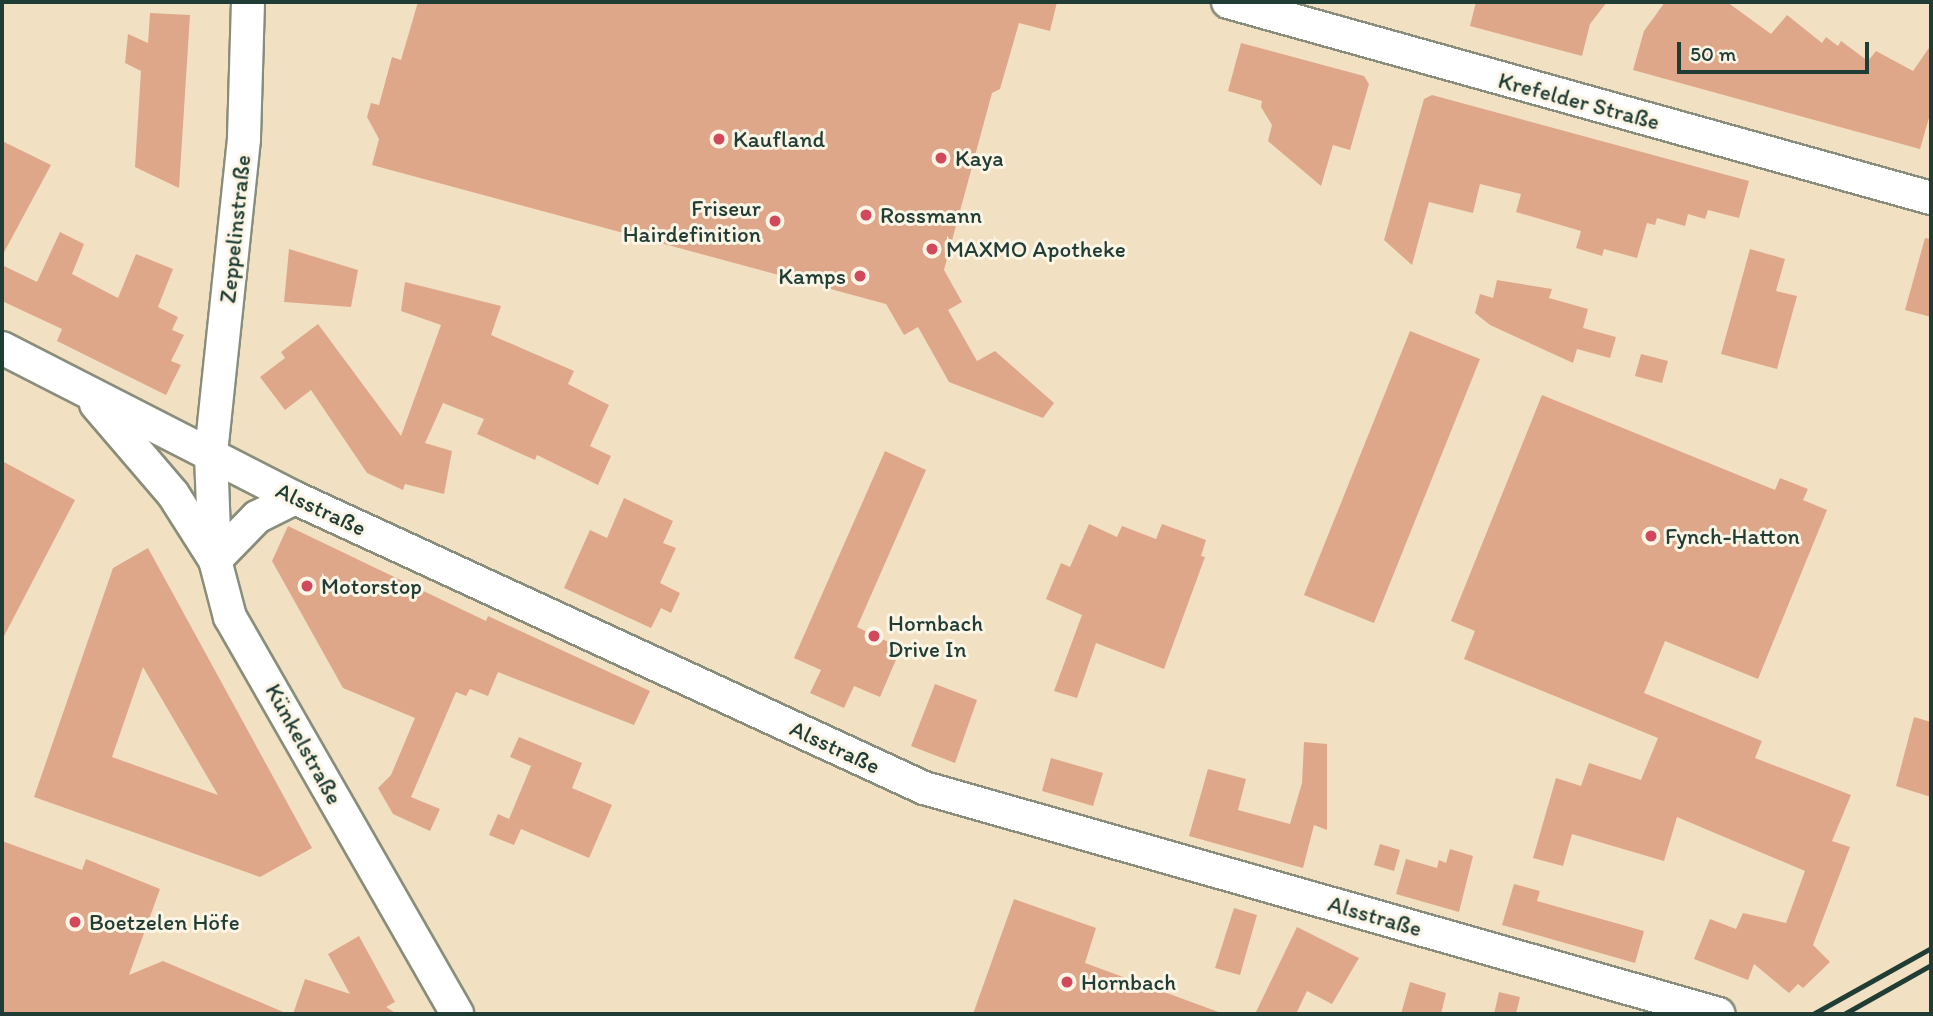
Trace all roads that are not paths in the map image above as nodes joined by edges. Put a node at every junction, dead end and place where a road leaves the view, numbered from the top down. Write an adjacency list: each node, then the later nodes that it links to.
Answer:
1 (248, 2): 6 (street, Zeppelinstraße)
2 (1228, 2): 3 (street, Krefelder Straße)
3 (1931, 198)
4 (2, 348): 5 (street, Alsstraße)
5 (86, 391): 6 (street, Alsstraße); 8 (street)
6 (211, 455): 7 (street, Alsstraße); 8 (street, Künkelstraße)
7 (295, 498): 8 (street); 10 (street, Alsstraße)
8 (215, 560): 9 (street, Künkelstraße)
9 (457, 1014)
10 (1719, 1014)

